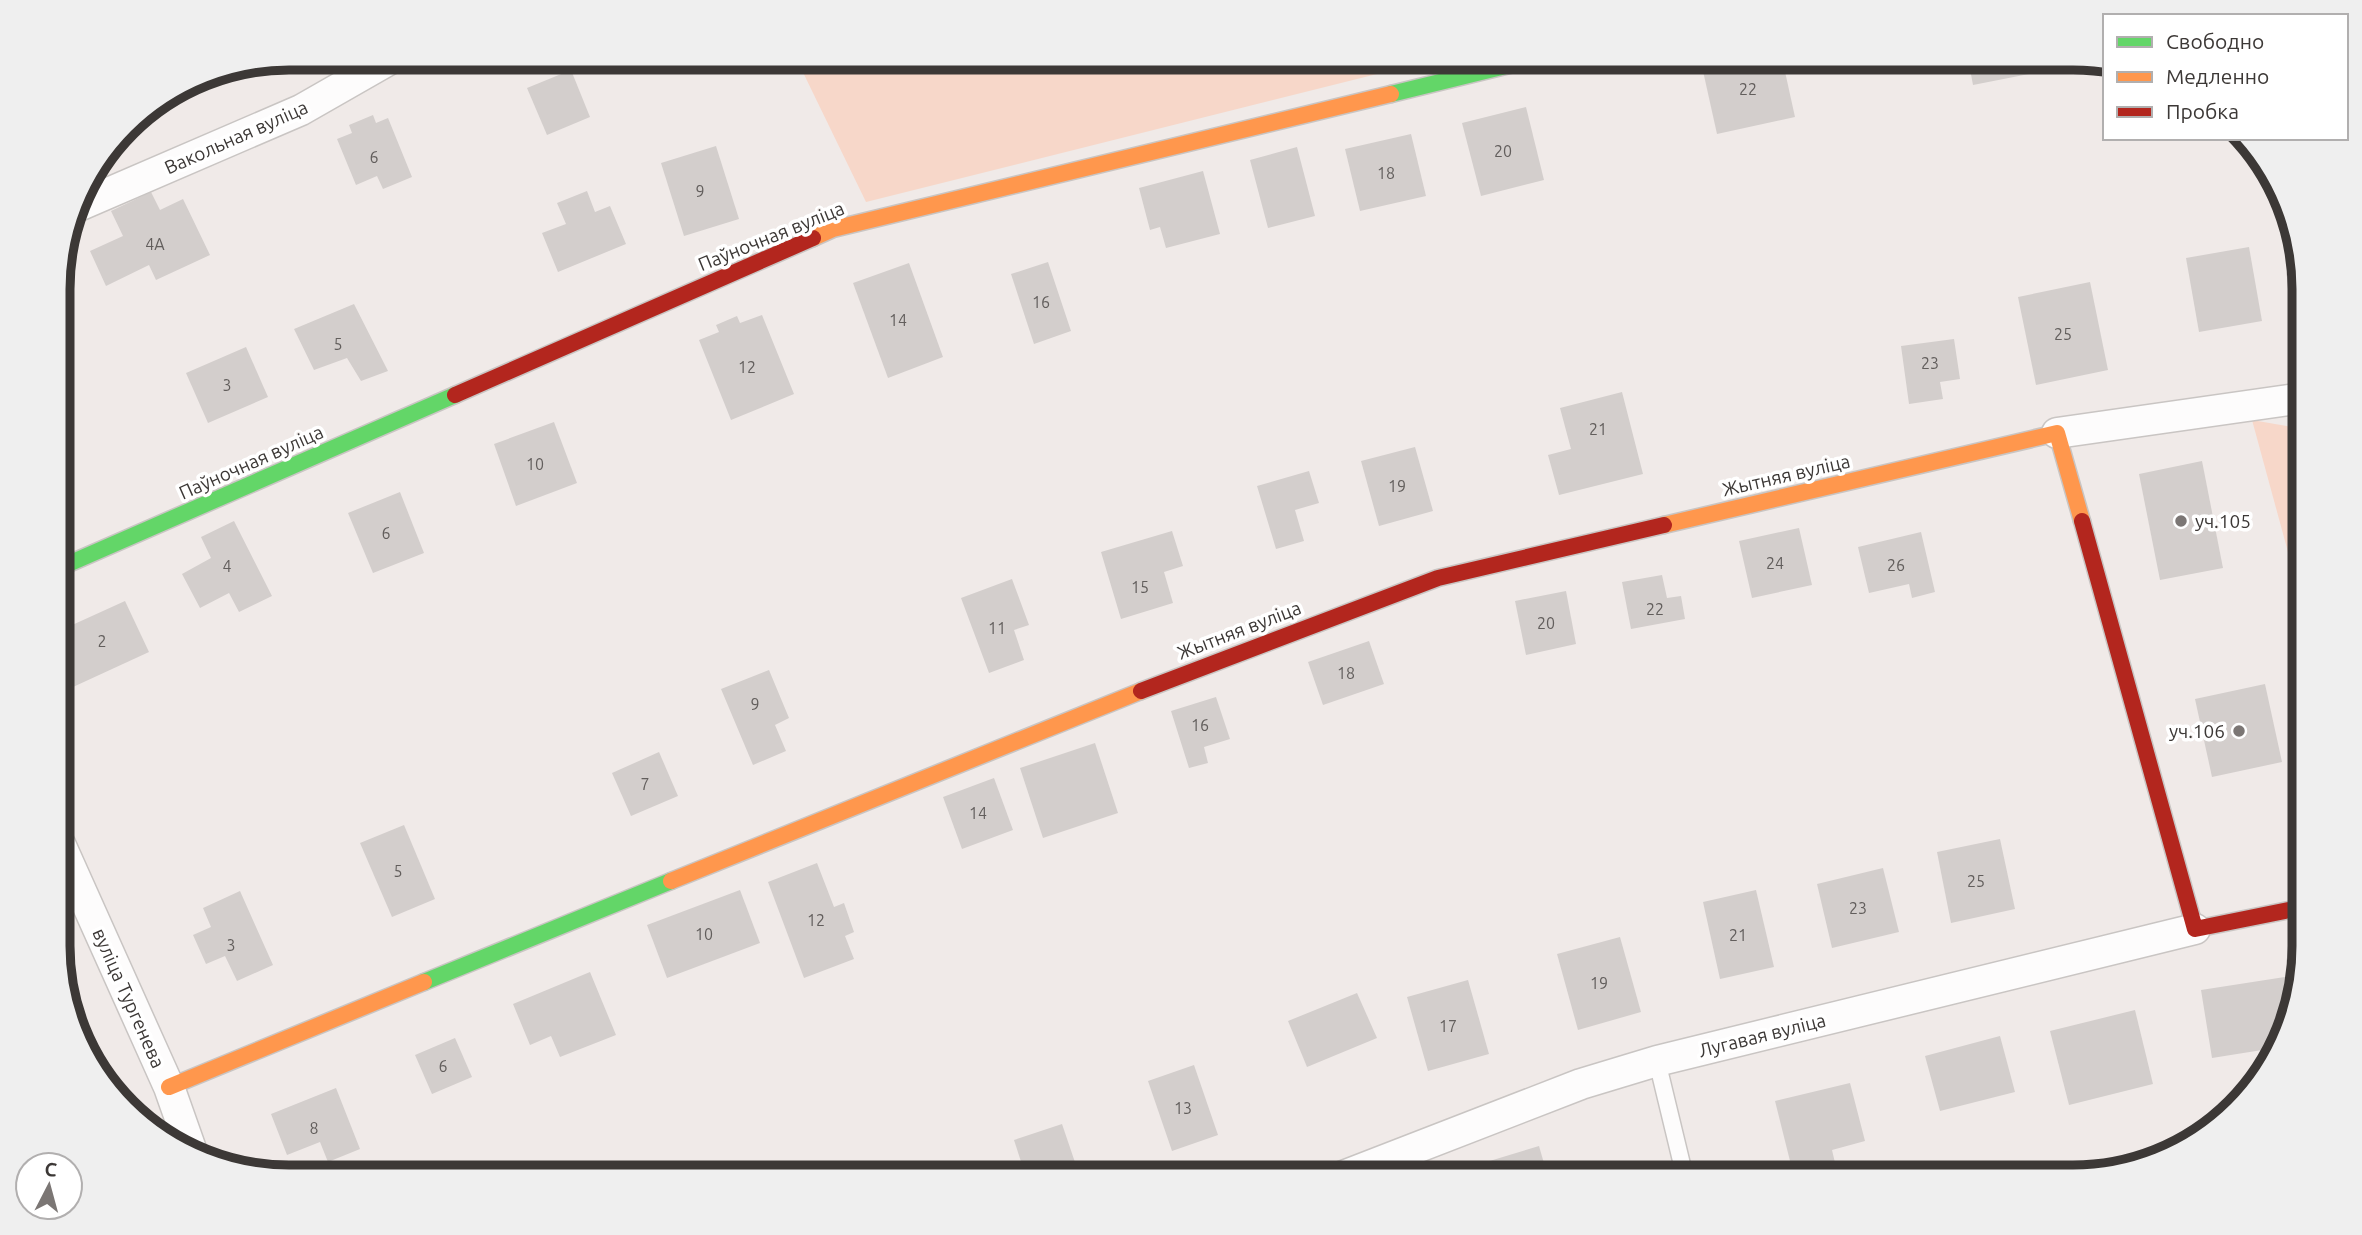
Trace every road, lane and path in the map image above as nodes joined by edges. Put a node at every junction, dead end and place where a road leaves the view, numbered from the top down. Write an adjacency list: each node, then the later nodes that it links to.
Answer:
1 (371, 70): 3 (street, Вакольная вуліца)
2 (1489, 70): 6 (street, Паўночная вуліца)
3 (89, 202)
4 (2292, 400): 5 (street)
5 (2057, 433): 9 (street); 11 (street, Жытняя вуліца)
6 (70, 563)
7 (70, 866): 11 (street, вуліца Тургенева)
8 (2292, 909): 9 (street)
9 (2195, 929): 10 (street, Лугавая вуліца)
10 (1657, 1061): 13 (street, Лугавая вуліца); 14 (lane)
11 (169, 1087): 12 (street, вуліца Тургенева)
12 (187, 1139)
13 (1371, 1165)
14 (1682, 1165)

